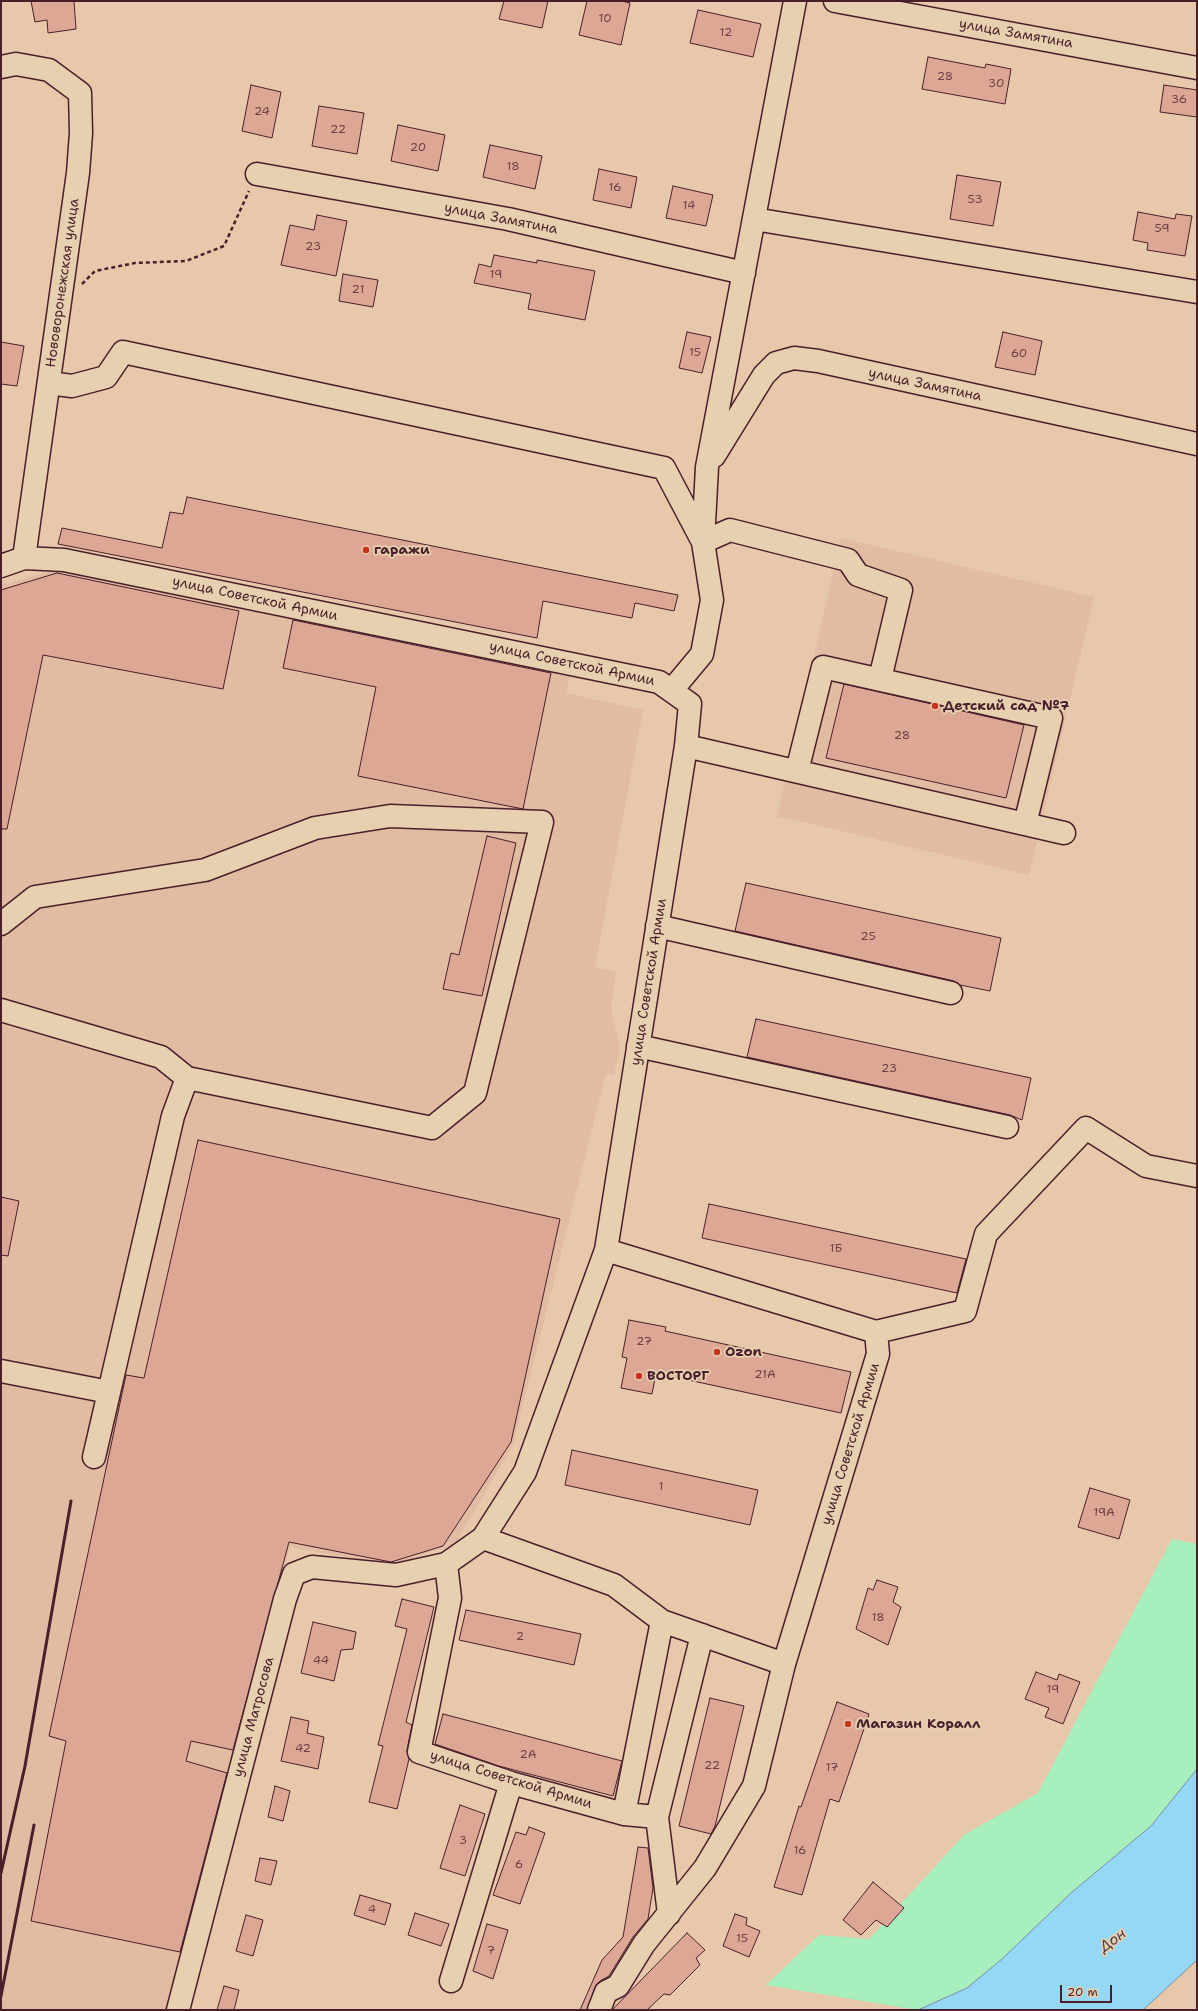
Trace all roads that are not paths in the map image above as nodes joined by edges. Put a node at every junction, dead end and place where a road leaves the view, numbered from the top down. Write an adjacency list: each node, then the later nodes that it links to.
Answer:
1 (795, 1): 6 (street, улица Замятина)
2 (835, 1): 4 (street, улица Замятина)
3 (1, 67): 9 (street, Нововоронежская улица)
4 (1197, 68)
5 (257, 174): 7 (street, улица Замятина)
6 (754, 219): 7 (street, улица Замятина); 8 (street)
7 (744, 273): 11 (street, улица Замятина)
8 (1197, 292)
9 (49, 383): 12 (street); 13 (street, Нововоронежская улица)
10 (1197, 444): 11 (street, улица Замятина)
11 (707, 467): 12 (street, улица Замятина)
12 (703, 542): 15 (street); 16 (street, улица Замятина)
13 (24, 558): 14 (street, улица Советской Армии); 16 (street, улица Советской Армии)
14 (1, 566)
15 (880, 680): 18 (street); 19 (street)
16 (672, 690): 17 (street, улица Советской Армии)
17 (686, 746): 18 (street); 22 (street, улица Советской Армии)
18 (797, 771): 19 (street)
19 (1025, 824): 20 (street)
20 (1064, 833)
21 (1, 924): 26 (street)
22 (658, 926): 23 (street); 25 (street, улица Советской Армии)
23 (951, 993)
24 (1, 1010): 26 (street)
25 (638, 1046): 27 (street); 29 (street, улица Советской Армии)
26 (187, 1078): 32 (street)
27 (1006, 1127)
28 (1197, 1176): 30 (street)
29 (606, 1250): 30 (street); 34 (street, улица Советской Армии)
30 (876, 1332): 38 (street, улица Советской Армии)
31 (1, 1371): 32 (street)
32 (109, 1392): 33 (street)
33 (94, 1457)
34 (483, 1538): 35 (street, улица Советской Армии); 36 (street)
35 (446, 1564): 39 (street, улица Советской Армии); 44 (street, улица Матросова)
36 (662, 1621): 37 (street); 40 (street)
37 (702, 1635): 38 (street); 41 (street)
38 (784, 1664): 42 (street, улица Советской Армии)
39 (511, 1783): 40 (street, улица Советской Армии); 43 (street)
40 (624, 1814): 41 (street, улица Советской Армии)
41 (657, 1817): 42 (street)
42 (669, 1914): 45 (street, улица Советской Армии)
43 (451, 1981)
44 (178, 2010)
45 (599, 2010)

